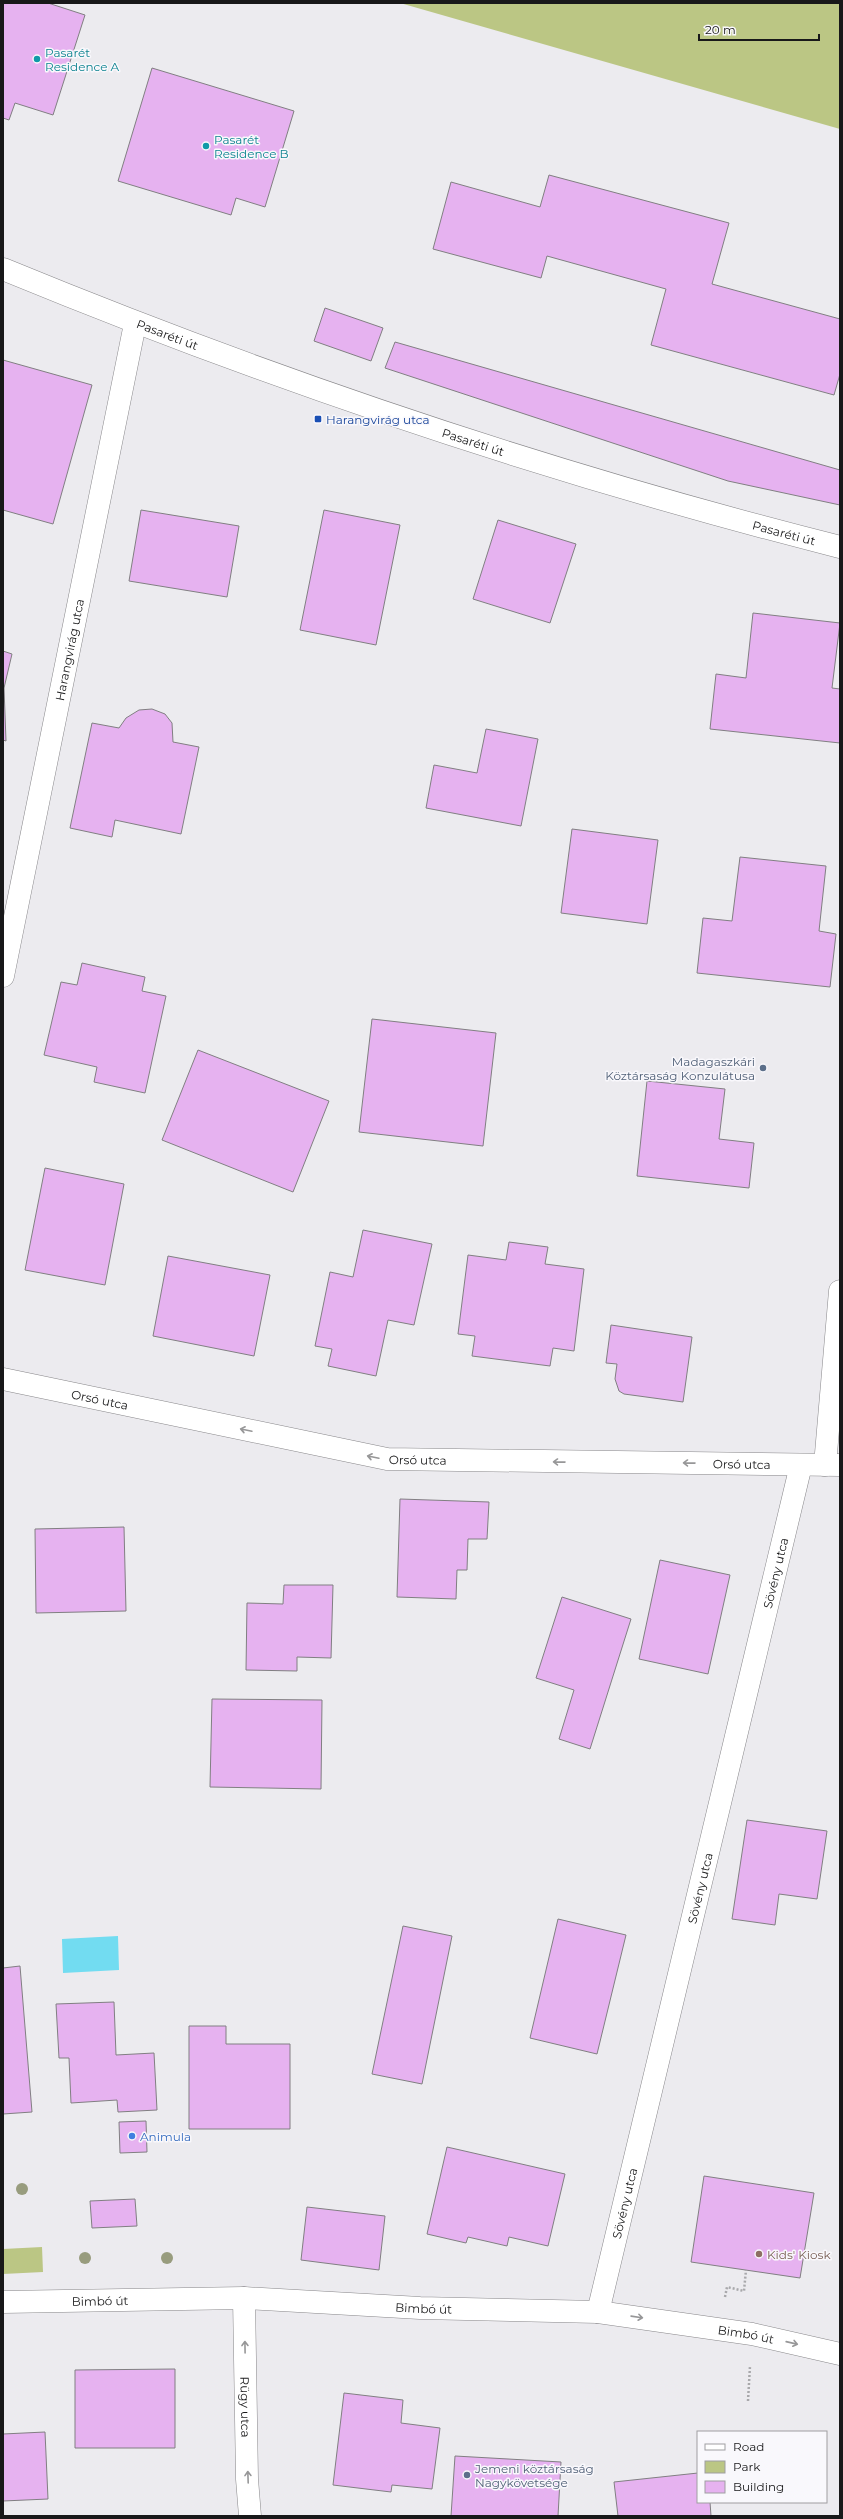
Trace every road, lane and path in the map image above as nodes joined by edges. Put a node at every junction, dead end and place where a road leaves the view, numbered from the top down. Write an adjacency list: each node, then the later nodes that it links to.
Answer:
1 (3, 269): 2 (street, Pasaréti út)
2 (135, 324): 3 (street, Pasaréti út); 4 (street, Harangvirág utca)
3 (840, 547)
4 (3, 976)
5 (840, 1291): 8 (street)
6 (3, 1379): 7 (street, Orsó utca, one-way to 6)
7 (801, 1465): 8 (street, Orsó utca); 13 (street, Sövény utca)
8 (832, 1465)
9 (746, 2270): 10 (path)
10 (727, 2287)
11 (244, 2298): 12 (street, Bimbó út); 13 (street, Bimbó út); 15 (street, Rügy utca, one-way to 11)
12 (3, 2302)
13 (598, 2312): 14 (street, Bimbó út, one-way to 14)
14 (840, 2354)
15 (250, 2516)

